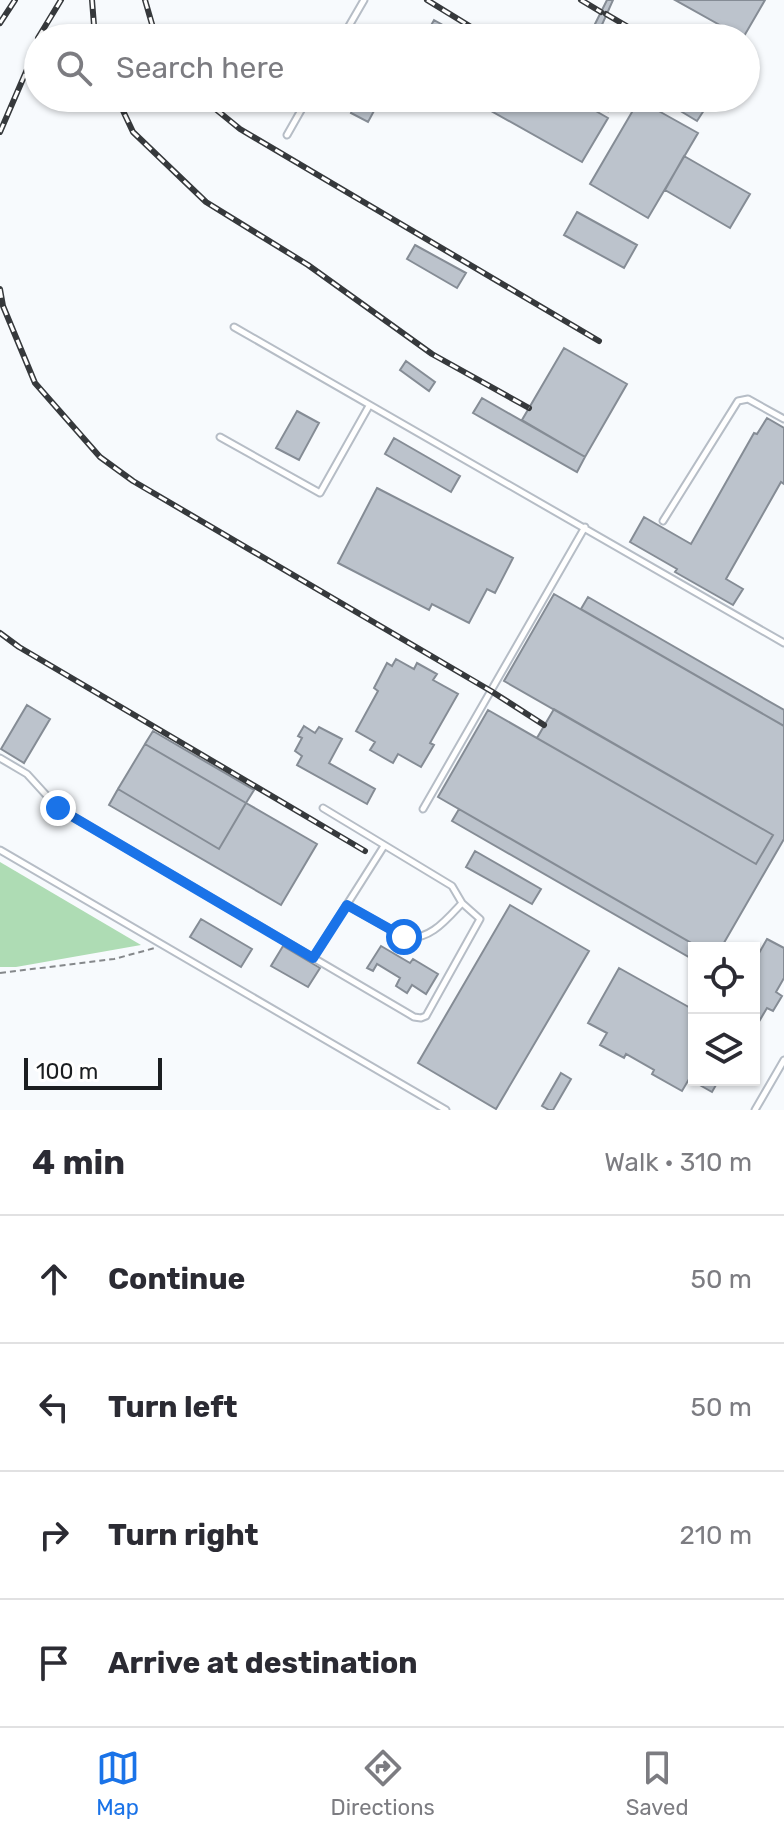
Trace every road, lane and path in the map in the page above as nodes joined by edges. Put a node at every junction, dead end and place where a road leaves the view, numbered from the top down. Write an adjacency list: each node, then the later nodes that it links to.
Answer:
1 (364, 0): 2 (lane)
2 (350, 24)
3 (300, 112): 4 (lane)
4 (287, 135)
5 (234, 327): 6 (lane)
6 (369, 406): 8 (lane); 10 (lane)
7 (784, 419): 9 (lane)
8 (220, 437)
9 (663, 521)
10 (585, 527): 11 (lane); 14 (lane)
11 (784, 643)
12 (0, 758): 20 (lane)
13 (323, 808): 15 (lane)
14 (423, 809)
15 (384, 846): 17 (lane); 18 (lane)
16 (0, 850): 19 (lane)
17 (462, 903): 18 (lane); 20 (lane)
18 (347, 905): 20 (lane)
19 (164, 946): 21 (path); 23 (lane)
20 (313, 958)
21 (0, 973)
22 (784, 1060): 24 (lane)
23 (446, 1110)
24 (755, 1110)

